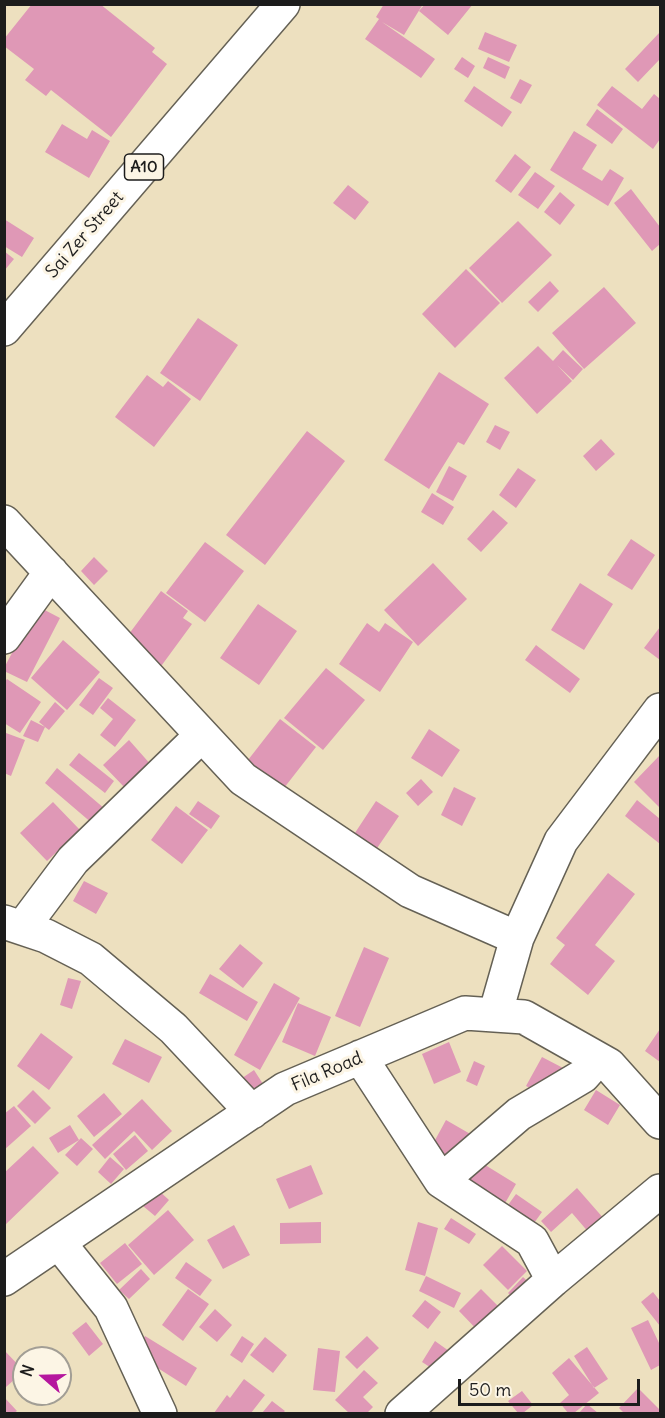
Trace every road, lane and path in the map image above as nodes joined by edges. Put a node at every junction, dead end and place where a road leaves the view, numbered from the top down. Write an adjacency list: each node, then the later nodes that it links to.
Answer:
1 (283, 4): 2 (main road, Sai Zer Street / A10)
2 (4, 329)
3 (4, 522): 4 (main road)
4 (51, 572): 5 (main road); 7 (main road)
5 (4, 637)
6 (660, 710): 9 (main road)
7 (202, 735): 8 (main road); 9 (main road)
8 (13, 925): 13 (main road)
9 (517, 938): 10 (main road)
10 (495, 1015): 11 (main road, Fila Road); 12 (main road, Fila Road)
11 (360, 1057): 13 (main road, Fila Road); 15 (main road)
12 (598, 1059): 14 (main road, Fila Road); 15 (main road)
13 (252, 1112): 17 (main road, Fila Road)
14 (660, 1122)
15 (441, 1181): 19 (main road)
16 (660, 1191): 19 (main road)
17 (59, 1242): 18 (main road, Fila Road); 20 (main road)
18 (4, 1279)
19 (553, 1280): 21 (main road)
20 (160, 1413)
21 (402, 1413)

